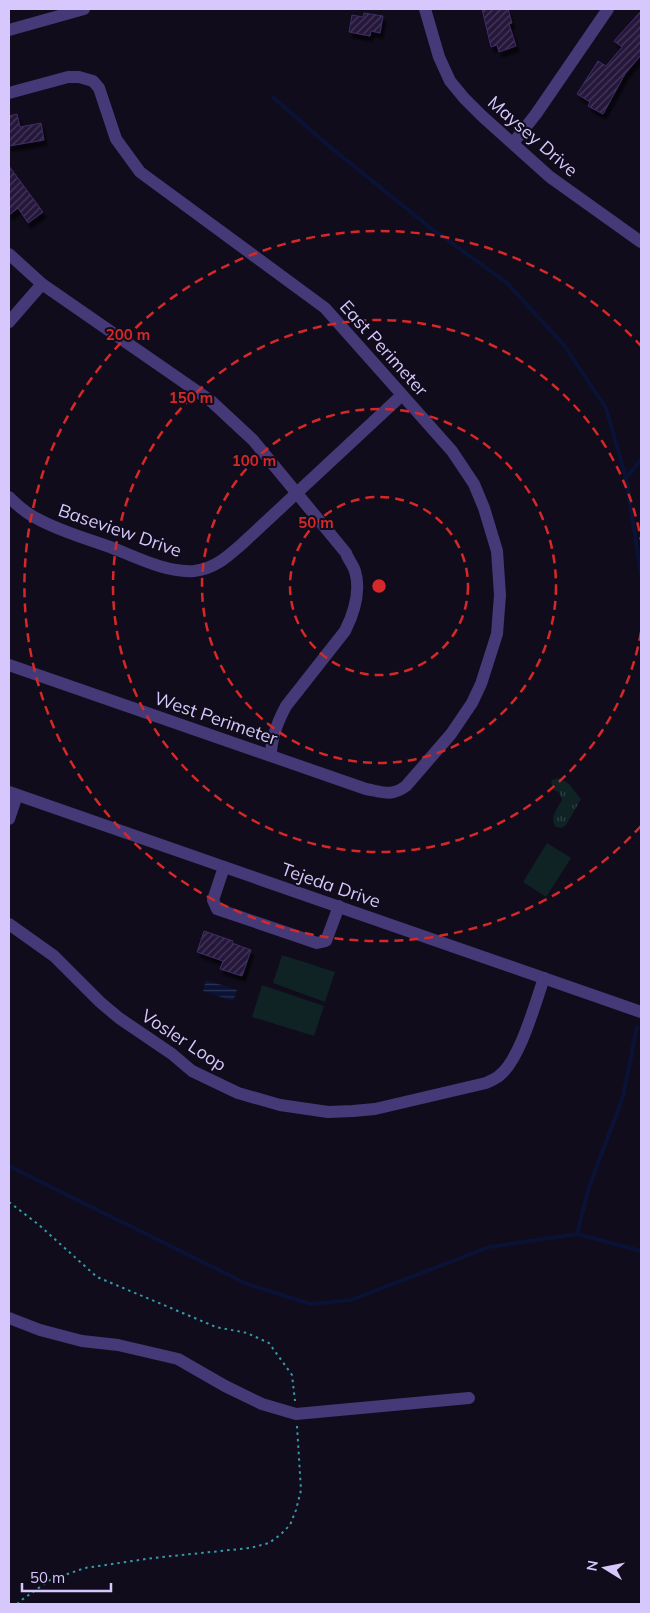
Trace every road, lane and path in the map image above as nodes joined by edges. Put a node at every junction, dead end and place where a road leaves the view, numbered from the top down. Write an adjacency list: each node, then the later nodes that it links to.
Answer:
1 (84, 9): 4 (street)
2 (425, 9): 6 (street, Maysey Drive)
3 (608, 9): 6 (street)
4 (9, 30)
5 (9, 93): 11 (street, East Perimeter)
6 (513, 143): 7 (street, Maysey Drive)
7 (641, 242)
8 (9, 254): 9 (street)
9 (42, 284): 10 (street); 12 (street)
10 (9, 322)
11 (402, 395): 12 (street, Baseview Drive); 16 (street, East Perimeter)
12 (295, 493): 13 (street, Baseview Drive); 15 (street)
13 (9, 497)
14 (9, 665): 15 (street, West Perimeter)
15 (271, 755): 16 (street, West Perimeter)
16 (410, 782)
17 (13, 794): 18 (street); 19 (street, Tejeda Drive)
18 (9, 819)
19 (224, 866): 20 (street, Tejeda Drive); 20 (street)
20 (338, 906): 22 (street, Tejeda Drive)
21 (9, 924): 22 (street, Vosler Loop)
22 (544, 978): 23 (street, Tejeda Drive)
23 (641, 1012)
24 (9, 1202): 27 (path)
25 (9, 1318): 27 (street)
26 (469, 1398): 27 (street)
27 (296, 1414): 28 (path)
28 (17, 1604)

